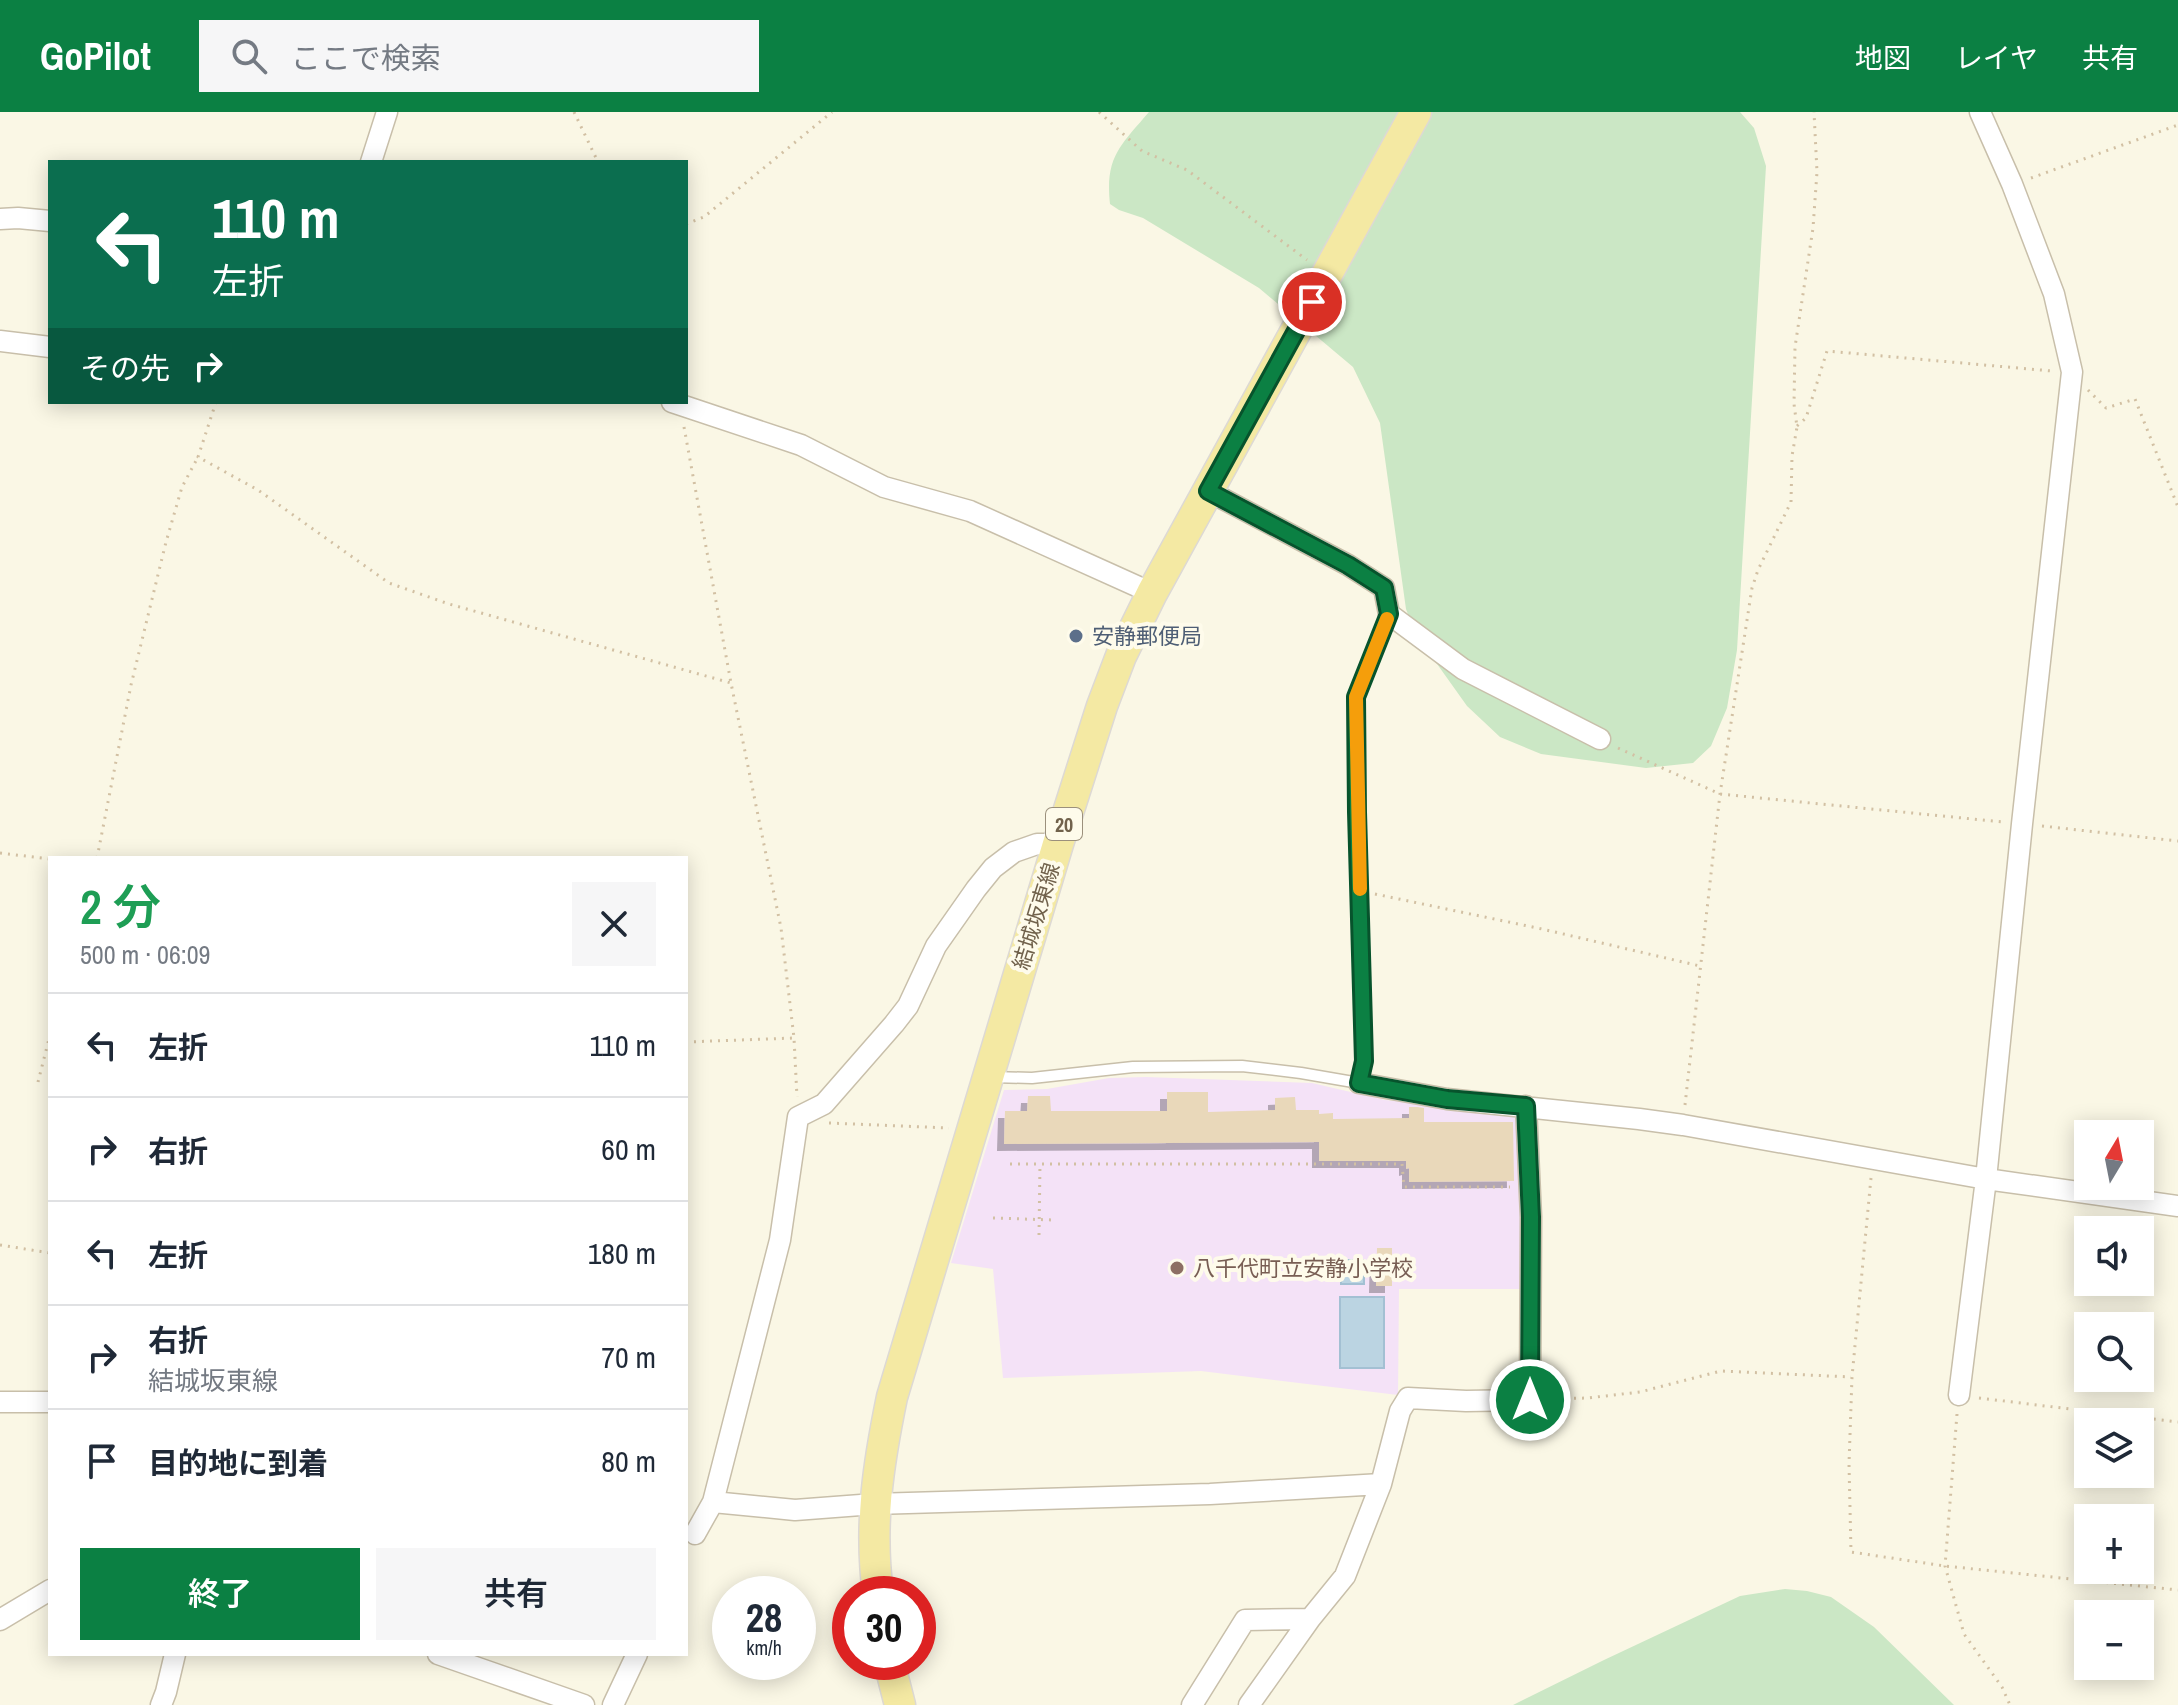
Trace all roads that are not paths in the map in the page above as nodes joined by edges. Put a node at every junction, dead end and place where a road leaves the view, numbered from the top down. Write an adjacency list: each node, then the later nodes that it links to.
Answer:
1 (387, 112): 4 (street)
2 (1416, 112): 10 (main road, 結城坂東線 / 20)
3 (1980, 112): 18 (street)
4 (372, 160)
5 (0, 219): 6 (street)
6 (48, 221)
7 (0, 341): 8 (street)
8 (48, 347)
9 (679, 404): 11 (street)
10 (1208, 491): 11 (main road, 結城坂東線 / 20); 12 (street)
11 (1152, 593): 14 (main road, 結城坂東線 / 20)
12 (1389, 614): 13 (street); 16 (lane)
13 (1600, 739)
14 (1058, 844): 15 (main road, 結城坂東線 / 20); 24 (street)
15 (988, 1077): 16 (lane); 25 (main road, 結城坂東線 / 20)
16 (1359, 1083): 17 (street)
17 (1526, 1106): 18 (street); 23 (street)
18 (1986, 1179): 19 (street); 20 (street)
19 (2178, 1206)
20 (1959, 1395)
21 (0, 1402): 22 (street)
22 (48, 1402)
23 (1381, 1484): 25 (street); 29 (street)
24 (713, 1502): 25 (street); 26 (street)
25 (874, 1504): 27 (main road, 結城坂東線 / 20)
26 (689, 1540)
27 (876, 1576)
28 (48, 1591): 30 (street)
29 (1310, 1619): 39 (street); 40 (street)
30 (0, 1620)
31 (175, 1656): 35 (street)
32 (444, 1656): 36 (street)
33 (636, 1656): 37 (street)
34 (894, 1680): 38 (main road)
35 (161, 1705)
36 (584, 1705)
37 (613, 1705)
38 (900, 1705)
39 (1192, 1705)
40 (1249, 1705)

